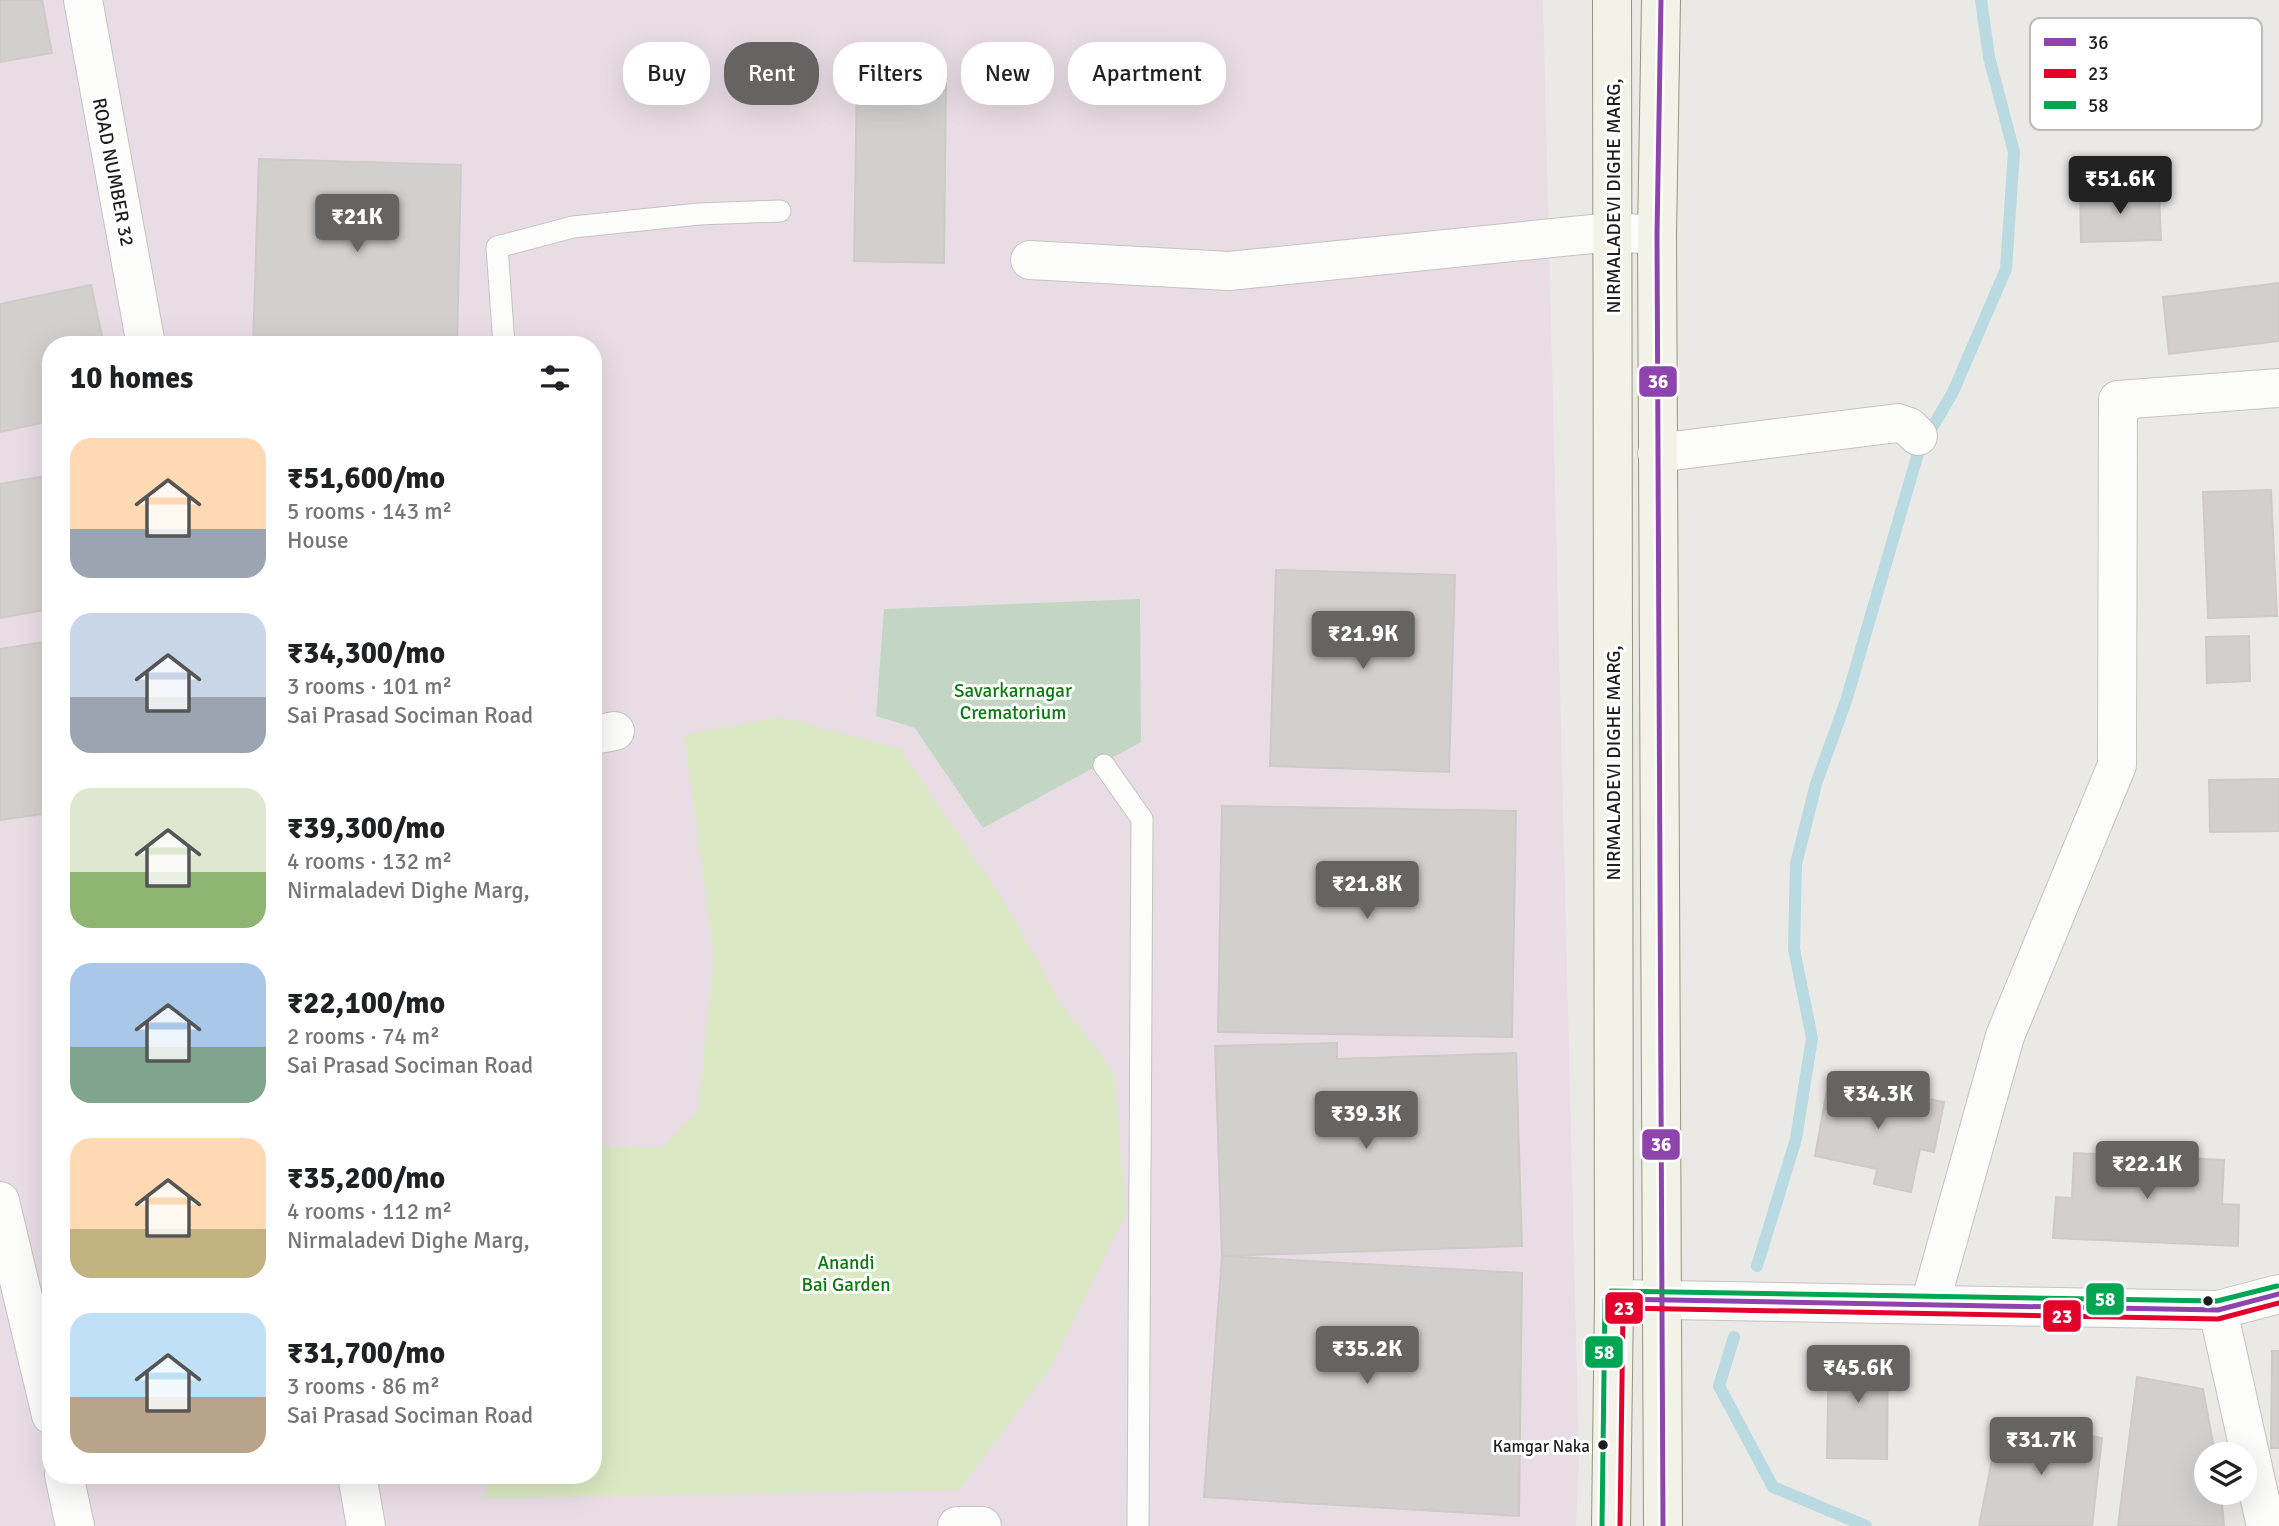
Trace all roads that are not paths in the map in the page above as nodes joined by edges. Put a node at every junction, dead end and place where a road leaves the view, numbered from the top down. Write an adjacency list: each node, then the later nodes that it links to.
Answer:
1 (82, 0): 8 (street, ROAD NUMBER 32)
2 (1612, 0): 5 (main road, NIRMALADEVI DIGHE MARG,)
3 (1661, 0): 6 (main road)
4 (780, 211): 9 (lane)
5 (1612, 232): 6 (street); 7 (street); 16 (main road, NIRMALADEVI DIGHE MARG,)
6 (1657, 235): 12 (main road)
7 (1030, 260)
8 (144, 336)
9 (503, 336)
10 (2279, 387): 18 (street)
11 (1918, 436): 12 (street)
12 (1657, 453): 17 (main road)
13 (1104, 765): 27 (lane)
14 (0, 1201): 20 (street)
15 (2279, 1294): 19 (street)
16 (1614, 1299): 17 (street); 28 (main road, NIRMALADEVI DIGHE MARG,)
17 (1660, 1300): 18 (street); 29 (main road)
18 (1930, 1304): 19 (street)
19 (2218, 1310): 30 (street)
20 (42, 1377)
21 (66, 1484): 23 (street)
22 (359, 1484): 24 (street)
23 (75, 1526)
24 (366, 1526)
25 (957, 1526): 26 (street)
26 (982, 1526)
27 (1138, 1526)
28 (1611, 1526)
29 (1663, 1526)
30 (2266, 1526)

